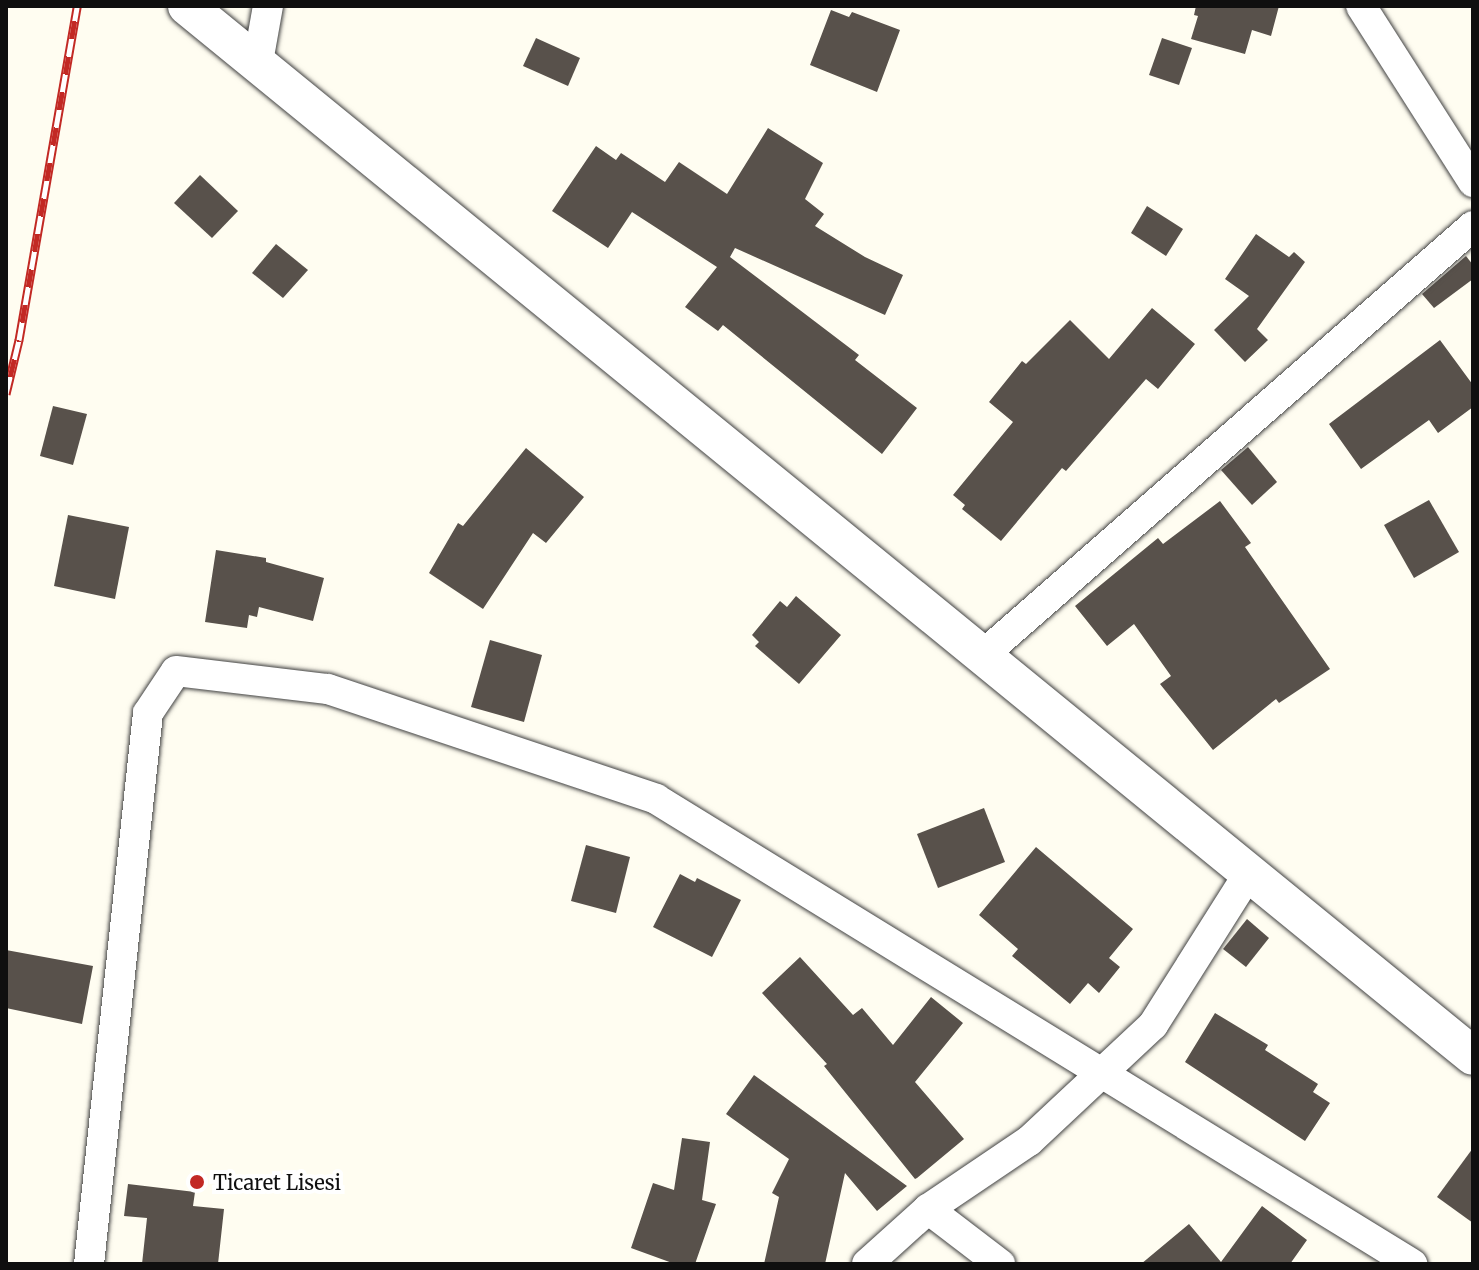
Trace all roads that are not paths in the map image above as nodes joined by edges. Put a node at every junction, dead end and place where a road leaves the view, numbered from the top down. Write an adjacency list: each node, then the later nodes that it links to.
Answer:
1 (187, 6): 4 (street)
2 (268, 6): 4 (street)
3 (1361, 6): 5 (street)
4 (258, 62): 7 (street)
5 (1473, 182)
6 (1473, 226): 7 (street)
7 (983, 655): 8 (street)
8 (1249, 873): 9 (street); 10 (street)
9 (1473, 1056)
10 (1101, 1073): 11 (street); 12 (street); 15 (street)
11 (928, 1209): 13 (street); 14 (street)
12 (89, 1264)
13 (867, 1264)
14 (1000, 1264)
15 (1412, 1264)

